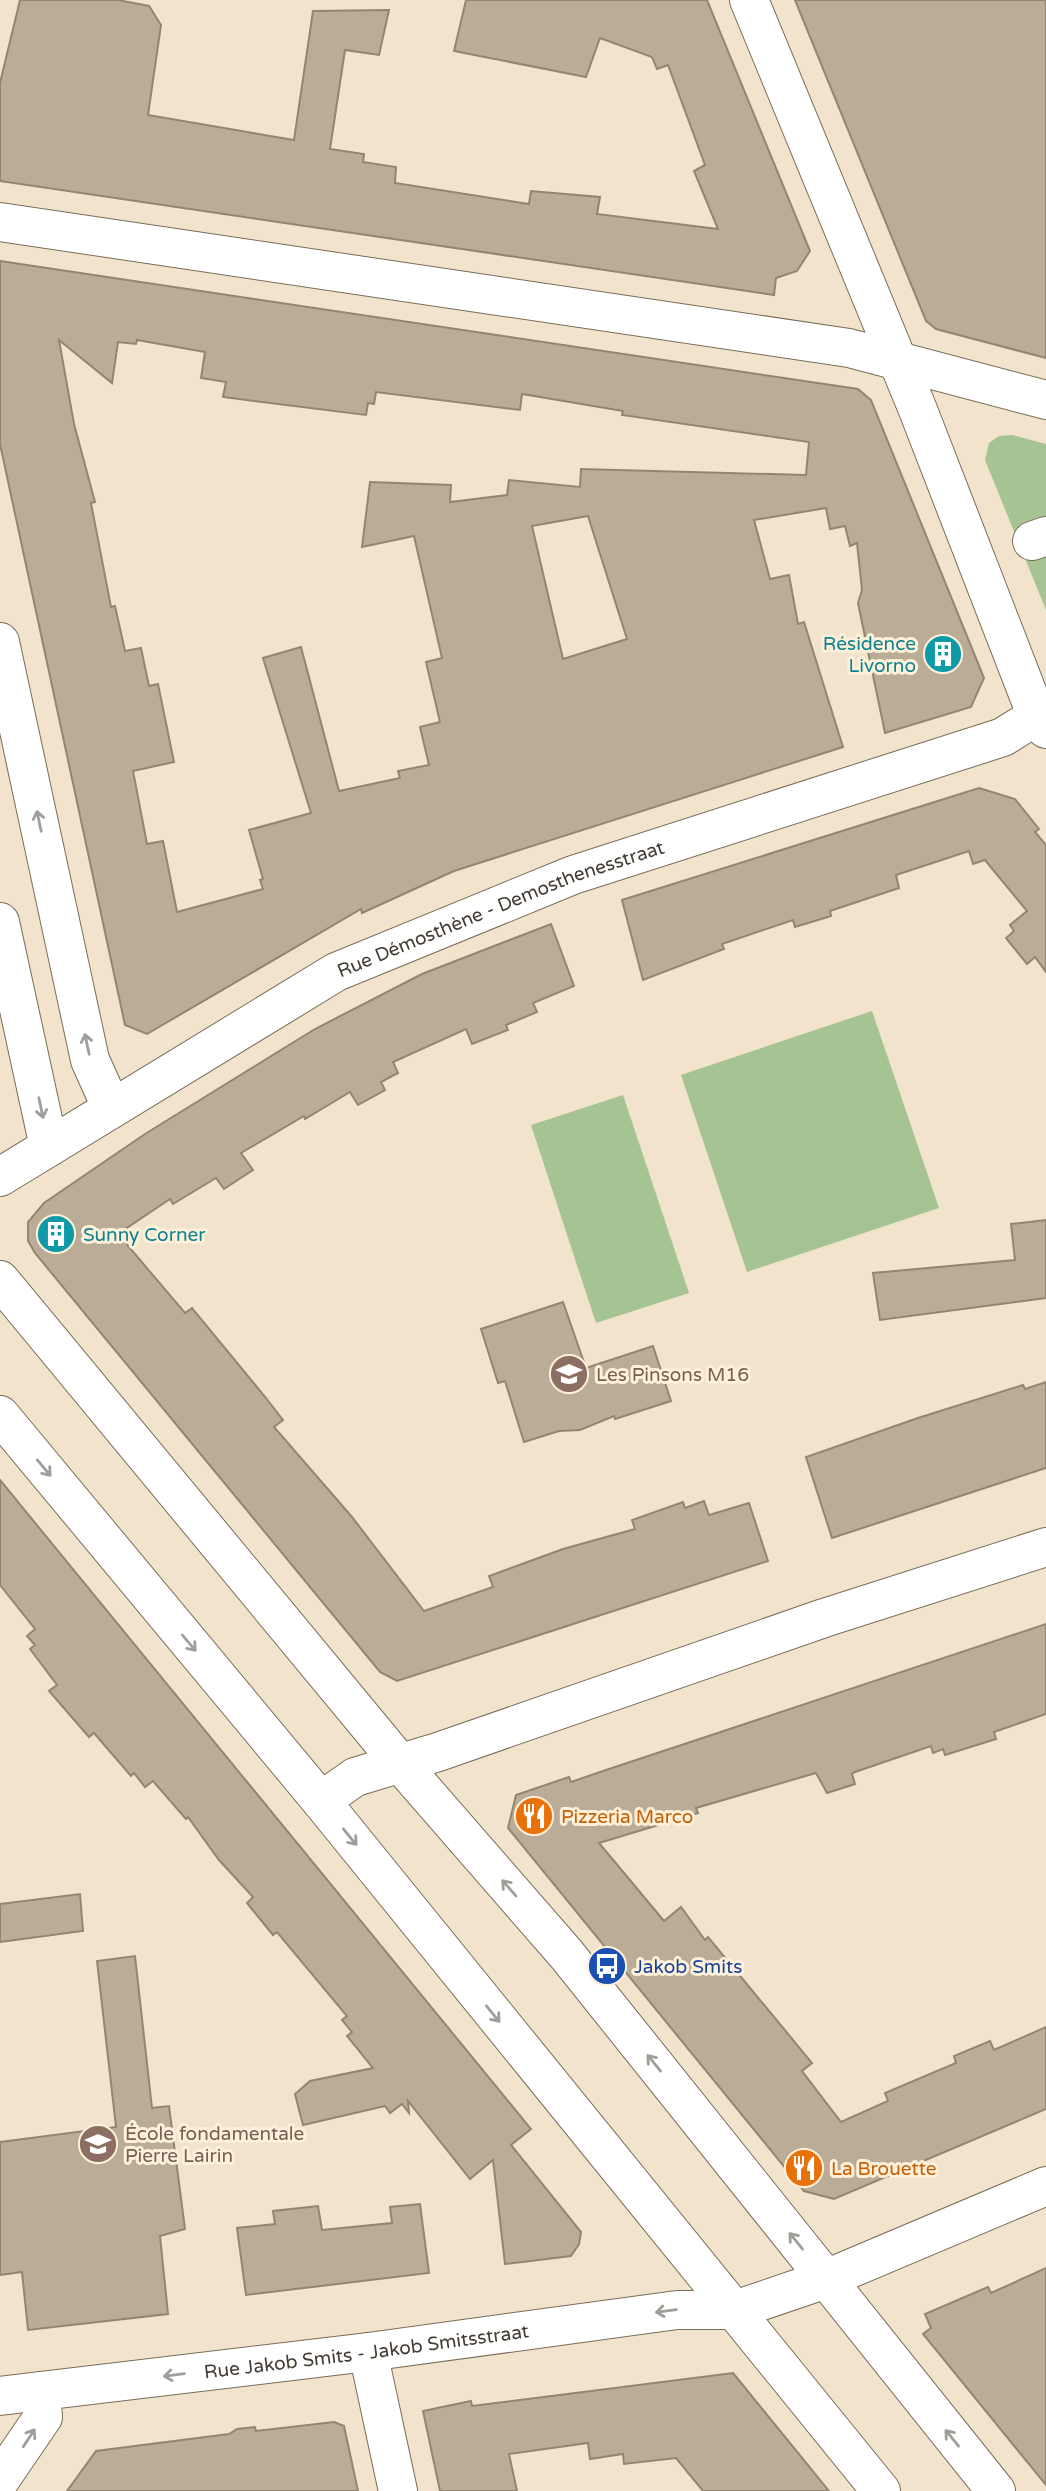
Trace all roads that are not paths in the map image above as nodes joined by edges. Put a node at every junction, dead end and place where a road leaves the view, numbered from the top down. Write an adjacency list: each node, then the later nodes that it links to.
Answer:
1 (749, 0): 3 (street)
2 (0, 222): 3 (street)
3 (896, 361): 4 (street); 6 (street)
4 (1046, 400)
5 (0, 642): 8 (street, one-way to 5)
6 (1043, 719): 8 (street, Rue Démosthène - Demosthenesstraat)
7 (0, 922): 9 (street, one-way to 9)
8 (111, 1107): 9 (street, Rue Démosthène - Demosthenesstraat)
9 (49, 1147): 10 (street, Rue Démosthène - Demosthenesstraat)
10 (0, 1177)
11 (0, 1280): 14 (street)
12 (0, 1415): 15 (street, one-way to 15)
13 (1046, 1547): 14 (street)
14 (399, 1762): 15 (street); 17 (street, one-way to 14)
15 (321, 1801): 18 (street, one-way to 18)
16 (1046, 2186): 17 (street, Rue Jakob Smits - Jakob Smitsstraat)
17 (826, 2278): 18 (street, Rue Jakob Smits - Jakob Smitsstraat); 25 (street, one-way to 17)
18 (735, 2310): 19 (street, Rue Jakob Smits - Jakob Smitsstraat, one-way to 19); 24 (street)
19 (368, 2352): 20 (street, Rue Jakob Smits - Jakob Smitsstraat, one-way to 20); 23 (street)
20 (41, 2391): 21 (street, Rue Jakob Smits - Jakob Smitsstraat); 22 (street, one-way to 20)
21 (0, 2396)
22 (0, 2480)
23 (398, 2491)
24 (881, 2491)
25 (996, 2491)

